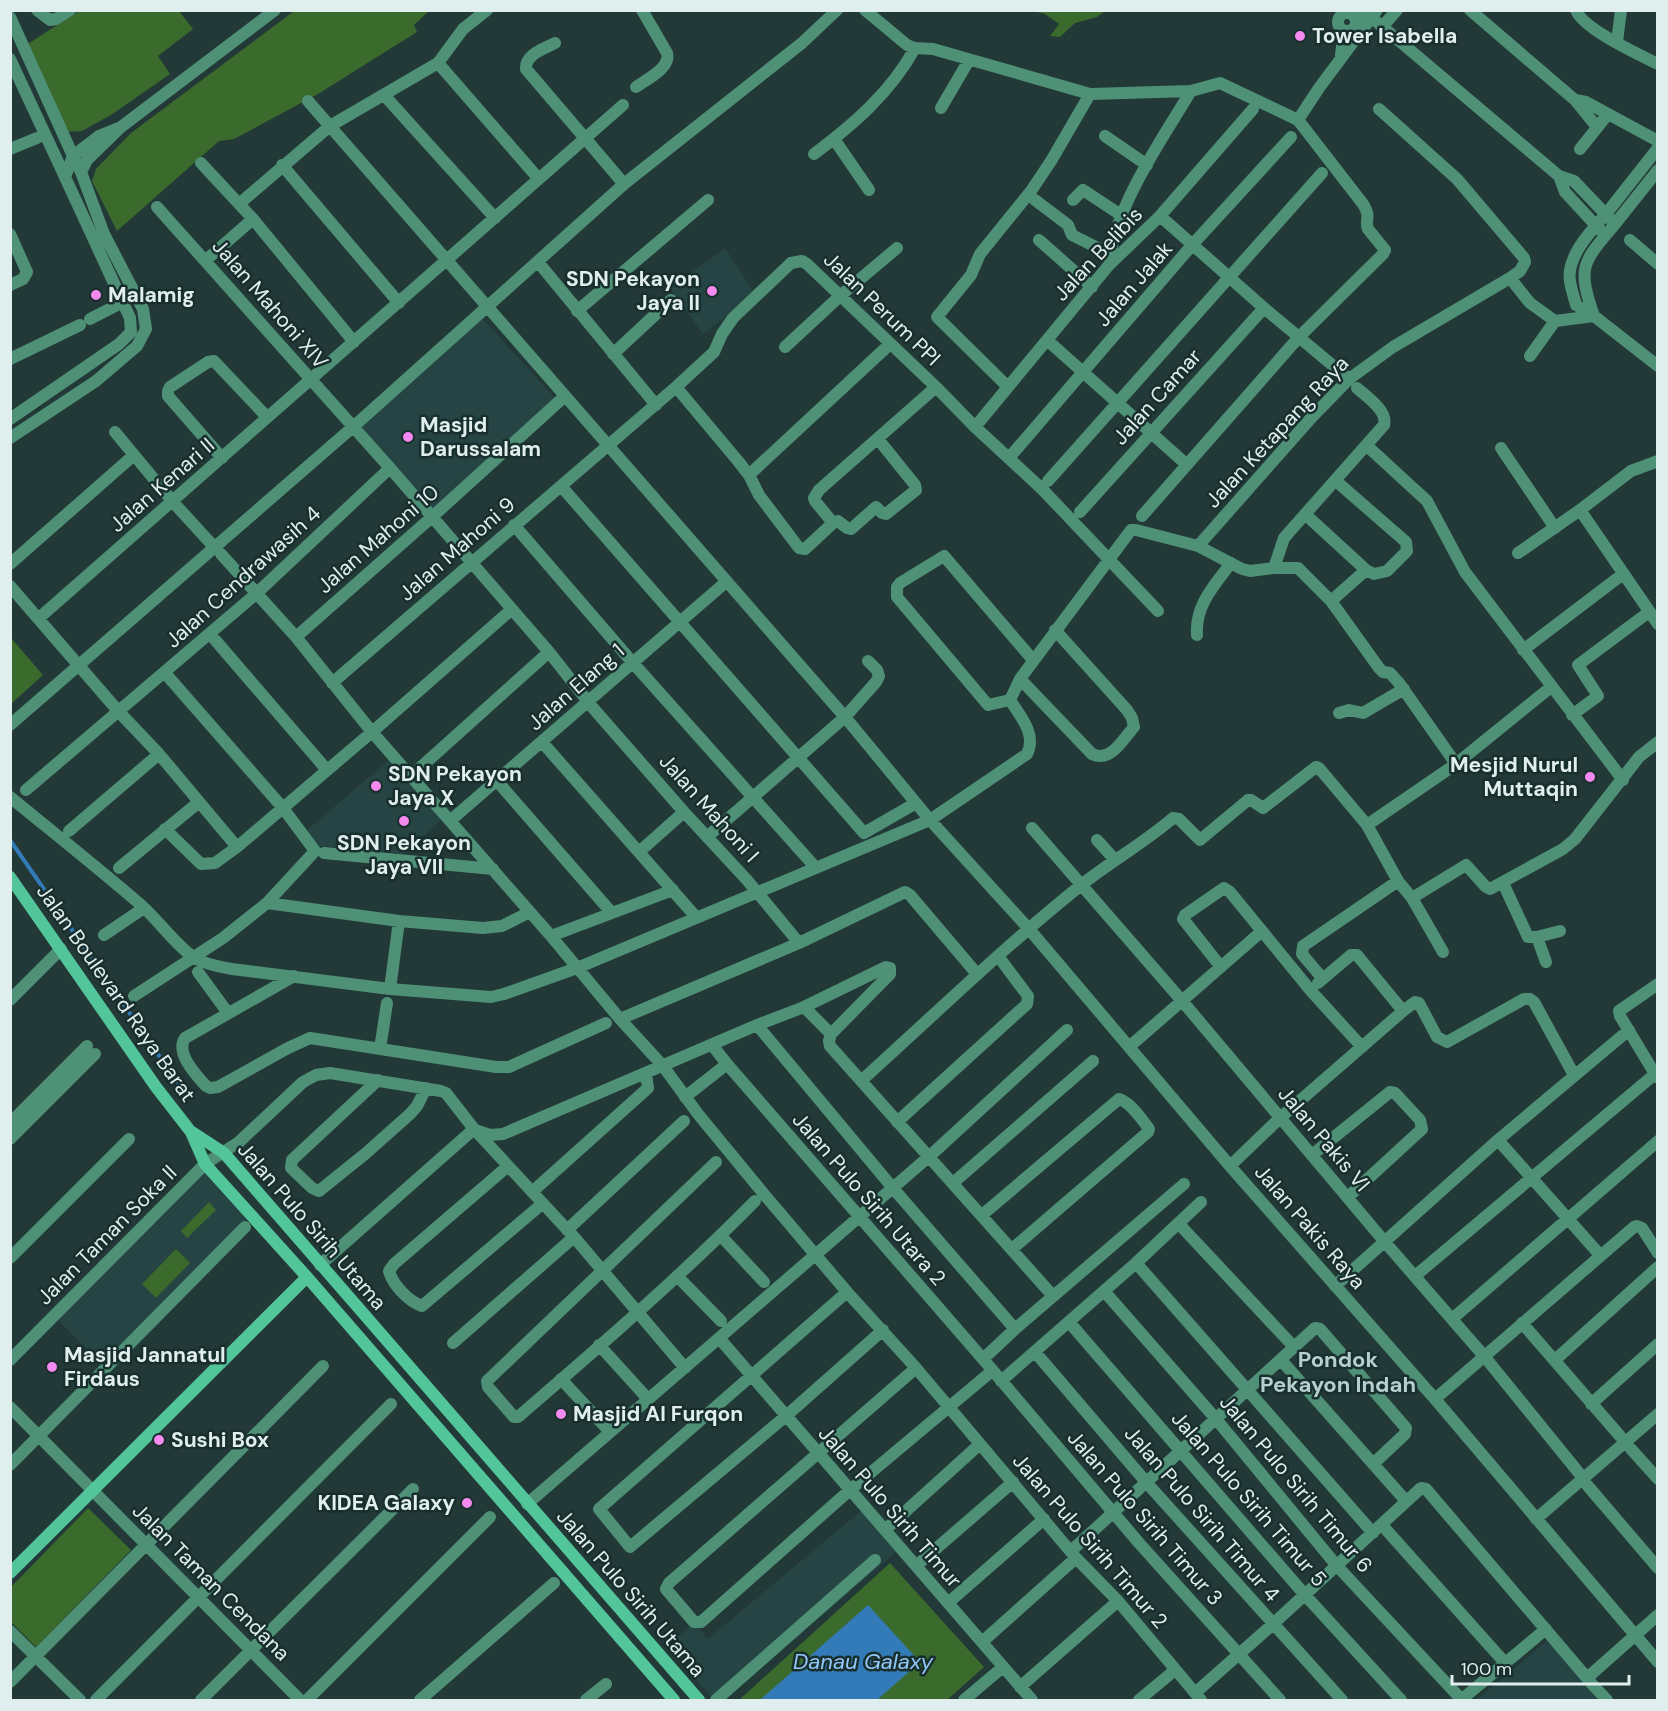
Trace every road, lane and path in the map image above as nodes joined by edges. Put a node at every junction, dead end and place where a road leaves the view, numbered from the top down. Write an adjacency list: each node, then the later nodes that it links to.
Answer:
1 (37, 10): 2 (street)
2 (70, 10)
3 (275, 10): 39 (street)
4 (487, 10): 24 (street)
5 (642, 10): 26 (street)
6 (837, 10): 61 (street)
7 (865, 10): 20 (street)
8 (1397, 10): 16 (street)
9 (1470, 10): 30 (street)
10 (1576, 10): 18 (street)
11 (1621, 10): 18 (street)
12 (1337, 14): 15 (street); 17 (street)
13 (1374, 14): 15 (street); 16 (street); 22 (street)
14 (10, 17): 51 (street)
15 (1355, 18): 17 (street)
16 (1382, 27): 58 (street)
17 (1344, 31): 22 (street)
18 (1617, 42): 25 (street)
19 (555, 43): 42 (street)
20 (915, 48): 23 (street); 45 (street)
21 (10, 58): 59 (street)
22 (1340, 59): 37 (street)
23 (969, 60): 28 (street); 33 (street)
24 (438, 63): 29 (street); 60 (street)
25 (1658, 64)
26 (636, 87)
27 (1191, 91): 28 (street); 37 (street); 54 (street)
28 (1090, 94): 113 (street)
29 (384, 95): 38 (street); 71 (street)
30 (1575, 100): 36 (street); 40 (street)
31 (308, 101): 38 (street, Jalan Pakis Raya)
32 (623, 105): 42 (street, Jalan Kenari II)
33 (941, 108)
34 (1253, 109): 70 (street, Jalan Belibis)
35 (1379, 109): 87 (street)
36 (1608, 114): 40 (street); 46 (street)
37 (1299, 120): 99 (street)
38 (330, 126): 53 (street); 83 (street, Jalan Pakis Raya)
39 (121, 127): 51 (street); 56 (street)
40 (1597, 127): 49 (street)
41 (1105, 136): 54 (street)
42 (585, 137): 60 (street, Jalan Kenari II); 61 (street)
43 (1291, 137): 79 (street, Jalan Jalak)
44 (37, 138): 48 (street)
45 (834, 139): 50 (street); 62 (street)
46 (1658, 141)
47 (1658, 148): 68 (street)
48 (10, 149)
49 (1580, 149)
50 (814, 154)
51 (73, 156): 56 (street); 59 (street)
52 (201, 163): 66 (street)
53 (282, 165): 66 (street); 93 (street)
54 (1147, 165): 69 (street)
55 (1658, 170): 73 (street)
56 (81, 172): 118 (street)
57 (1322, 172): 86 (street)
58 (1559, 176): 68 (street); 74 (street)
59 (65, 177): 92 (street)
60 (538, 178): 71 (street, Jalan Kenari II)
61 (624, 184): 84 (street)
62 (869, 190)
63 (708, 200): 96 (street)
64 (1035, 200): 81 (street)
65 (1073, 200): 69 (street)
66 (239, 204): 72 (street)
67 (156, 207): 82 (street, Jalan Mahoni XIV)
68 (1606, 214): 73 (street); 74 (street)
69 (1121, 215): 81 (street)
70 (1160, 216): 79 (street); 81 (street, Jalan Belibis)
71 (495, 218): 83 (street, Jalan Kenari II)
72 (253, 219): 82 (street); 101 (street)
73 (1615, 224): 76 (street)
74 (1596, 225): 76 (street); 97 (street)
75 (10, 234): 88 (street)
76 (1605, 235): 97 (street)
77 (1039, 240): 89 (street)
78 (1630, 240): 85 (street)
79 (1193, 244): 86 (street); 108 (street, Jalan Jalak)
80 (897, 248): 90 (street)
81 (1109, 259): 89 (street, Jalan Belibis)
82 (206, 260): 109 (street, Jalan Mahoni XIV)
83 (447, 261): 93 (street, Jalan Kenari II); 94 (street, Jalan Pakis Raya)
84 (538, 262): 94 (street); 96 (street)
85 (1658, 264)
86 (1229, 276): 95 (street); 116 (street)
87 (1510, 278): 98 (street); 110 (street, Jalan Ketapang Raya)
88 (10, 285)
89 (1092, 287): 100 (street, Jalan Belibis)
90 (840, 296): 102 (street, Jalan Perum PPI); 103 (street); 111 (street, Jalan Perum PPI)
91 (671, 300): 104 (street)
92 (123, 302): 106 (street); 114 (street)
93 (399, 303): 101 (street, Jalan Kenari II)
94 (487, 306): 115 (street, Jalan Pakis Raya); 121 (street)
95 (1264, 308): 99 (street); 124 (street, Jalan Camar)
96 (577, 311): 104 (street)
97 (1594, 316): 98 (street); 107 (street)
98 (1555, 321): 105 (street)
99 (1299, 337): 110 (street); 134 (street)
100 (1047, 340): 108 (street); 113 (street, Jalan Belibis)
101 (354, 342): 109 (street, Jalan Kenari II)
102 (890, 344): 112 (street, Jalan Perum PPI); 136 (street)
103 (785, 346)
104 (613, 354): 117 (street)
105 (1530, 356)
106 (10, 359)
107 (1658, 366)
108 (1083, 372): 116 (street); 132 (street, Jalan Jalak)
109 (311, 381): 119 (street, Jalan Kenari II); 121 (street, Jalan Mahoni XIV)
110 (1353, 384): 127 (street); 149 (street, Jalan Ketapang Raya)
111 (676, 387): 117 (street, Jalan Perum PPI); 136 (street)
112 (936, 387): 122 (street, Jalan Perum PPI); 126 (street)
113 (1008, 387): 122 (street, Jalan Belibis)
114 (48, 394): 118 (street); 120 (street)
115 (565, 396): 128 (street, Jalan Pakis Raya); 145 (street, Jalan Mahoni 10)
116 (1118, 403): 124 (street); 137 (street)
117 (656, 405): 128 (street, Jalan Mahoni 9)
118 (56, 408): 125 (street)
119 (267, 417): 131 (street, Jalan Kenari II); 131 (street)
120 (10, 419)
121 (353, 427): 135 (street, Jalan Mahoni XIV); 150 (street)
122 (975, 427): 132 (street, Jalan Perum PPI)
123 (115, 432): 130 (street, Jalan Pulo Sirih Timur 2)
124 (1151, 433): 134 (street); 142 (street, Jalan Camar)
125 (10, 438)
126 (878, 439): 146 (street); 146 (street)
127 (1366, 445): 138 (street); 173 (street)
128 (609, 446): 139 (street, Jalan Mahoni 9); 159 (street, Jalan Pakis Raya)
129 (1501, 448): 148 (street)
130 (134, 455): 140 (street, Jalan Pulo Sirih Timur 2); 154 (street)
131 (222, 458): 140 (street, Jalan Kenari II)
132 (1009, 458): 152 (street, Jalan Perum PPI)
133 (1658, 461): 141 (street)
134 (1185, 464): 144 (street)
135 (390, 468): 145 (street, Jalan Mahoni XIV); 161 (street, Jalan Cendrawasih 4)
136 (749, 476): 146 (street)
137 (1048, 481)
138 (1336, 481): 143 (street); 157 (street)
139 (561, 486): 147 (street, Jalan Mahoni 9); 167 (street)
140 (173, 502): 150 (street, Jalan Pulo Sirih Timur 2); 166 (street, Jalan Kenari II)
141 (1580, 510): 148 (street); 158 (street)
142 (1080, 513)
143 (1306, 515): 156 (street); 157 (street)
144 (1142, 516)
145 (432, 517): 155 (street, Jalan Mahoni XIV); 172 (street, Jalan Mahoni 10)
146 (833, 524)
147 (514, 525): 155 (street, Jalan Mahoni 9); 177 (street)
148 (1555, 528): 151 (street)
149 (1198, 546): 152 (street); 153 (street)
150 (218, 551): 161 (street, Jalan Pulo Sirih Timur 2); 178 (street)
151 (1518, 553)
152 (1109, 560): 164 (street, Jalan Perum PPI); 169 (street)
153 (1231, 563): 156 (street); 171 (street)
154 (10, 564)
155 (471, 564): 163 (street, Jalan Mahoni I); 181 (street, Jalan Mahoni 9)
156 (1274, 568): 162 (street)
157 (1366, 570): 162 (street)
158 (1623, 574): 165 (street); 173 (street)
159 (726, 582): 167 (street, Jalan Elang 1); 189 (street, Jalan Pakis Raya)
160 (10, 586): 166 (street)
161 (257, 593): 170 (street, Jalan Cendrawasih 4); 172 (street, Jalan Pulo Sirih Timur 2)
162 (1331, 601): 183 (street)
163 (511, 610): 174 (street, Jalan Mahoni I); 191 (street)
164 (1158, 611)
165 (1649, 612): 168 (street); 188 (street)
166 (39, 618): 178 (street)
167 (678, 623): 177 (street, Jalan Elang 1); 195 (street)
168 (1658, 624)
169 (1055, 630): 175 (street); 180 (street)
170 (210, 634): 179 (street, Jalan Cendrawasih 4); 197 (street)
171 (1197, 636)
172 (296, 637): 181 (street, Jalan Pulo Sirih Timur 2)
173 (1523, 650): 182 (street)
174 (549, 652): 185 (street, Jalan Mahoni I); 198 (street)
175 (1033, 660): 180 (street); 184 (street)
176 (868, 662): 189 (street)
177 (633, 663): 185 (street, Jalan Elang 1); 203 (street)
178 (80, 665): 186 (street); 190 (street)
179 (165, 673): 186 (street, Jalan Cendrawasih 4); 206 (street)
180 (1020, 679): 184 (street)
181 (332, 683): 191 (street, Jalan Pulo Sirih Timur 2)
182 (1551, 687): 188 (street); 196 (street)
183 (1404, 689): 187 (street); 196 (street)
184 (1010, 700): 209 (street)
185 (588, 701): 192 (street, Jalan Elang 1); 207 (street, Jalan Mahoni I)
186 (119, 712): 194 (street); 201 (street, Jalan Cendrawasih 4)
187 (1339, 713)
188 (1572, 715): 199 (street)
189 (845, 717): 195 (street); 205 (street, Jalan Pakis Raya)
190 (10, 725)
191 (372, 732): 197 (street); 198 (street, Jalan Pulo Sirih Timur 2)
192 (542, 742): 200 (street, Jalan Elang 1); 217 (street)
193 (1658, 742): 199 (street)
194 (159, 754): 204 (street); 213 (street)
195 (798, 758): 203 (street); 205 (street)
196 (1456, 764): 210 (street)
197 (327, 770): 206 (street)
198 (412, 775): 208 (street, Jalan Pulo Sirih Timur 2)
199 (1623, 780): 225 (street)
200 (497, 781): 208 (street, Jalan Elang 1); 233 (street)
201 (26, 790)
202 (10, 797): 231 (street)
203 (752, 798): 214 (street); 221 (street)
204 (199, 802): 212 (street); 216 (street)
205 (916, 803): 209 (street, Jalan Pakis Raya)
206 (283, 808): 216 (street); 230 (street)
207 (684, 812): 214 (street, Jalan Mahoni I); 217 (street)
208 (451, 820): 222 (street, Jalan Pulo Sirih Timur 2)
209 (930, 820): 221 (street); 236 (street, Jalan Pakis Raya)
210 (1367, 825): 219 (street); 224 (street)
211 (1032, 828): 226 (street, Jalan Pakis VI)
212 (165, 829): 216 (street); 220 (street)
213 (69, 831)
214 (707, 837): 228 (street, Jalan Mahoni I)
215 (1097, 840): 219 (street)
216 (237, 847)
217 (639, 852): 227 (street)
218 (324, 853): 222 (street)
219 (1115, 860): 226 (street)
220 (118, 868)
221 (816, 868): 228 (street)
222 (493, 869): 232 (street, Jalan Pulo Sirih Timur 2)
223 (10, 877): 243 (main road, Jalan Boulevard Raya Barat)
224 (1398, 881): 229 (street); 253 (street)
225 (1503, 883): 229 (street); 241 (street)
226 (1081, 885): 236 (street); 259 (street, Jalan Pakis VI)
227 (673, 890): 233 (street); 234 (street)
228 (756, 892): 234 (street); 242 (street, Jalan Mahoni I)
229 (1412, 898): 244 (street)
230 (267, 903): 235 (street); 246 (street)
231 (144, 908): 239 (street); 246 (street)
232 (530, 912): 235 (street); 240 (street, Jalan Pulo Sirih Timur 2)
233 (610, 912): 240 (street)
234 (696, 917): 249 (street)
235 (399, 921): 255 (street)
236 (1029, 929): 245 (street); 271 (street, Jalan Pakis Raya)
237 (1560, 931): 241 (street)
238 (1262, 932): 248 (street); 248 (street); 256 (street)
239 (104, 935)
240 (551, 936): 249 (street, Jalan Pulo Sirih Timur 2)
241 (1537, 938): 247 (street)
242 (799, 943): 251 (street); 264 (street)
243 (61, 949): 258 (street); 289 (main road, Jalan Boulevard Raya Barat)
244 (1443, 952)
245 (998, 956): 251 (street); 286 (street)
246 (195, 958): 252 (street); 257 (street)
247 (1546, 962)
248 (1221, 967): 259 (street)
249 (577, 968): 255 (street); 264 (street, Jalan Pulo Sirih Timur 2)
250 (198, 972): 263 (street)
251 (977, 974): 281 (street)
252 (294, 976): 255 (street); 263 (street)
253 (1323, 979): 256 (street); 262 (street)
254 (1658, 984): 268 (street)
255 (390, 988)
256 (1311, 990): 272 (street)
257 (134, 996)
258 (10, 1000)
259 (1183, 1002): 271 (street); 284 (street, Jalan Pakis VI)
260 (387, 1003): 273 (street)
261 (804, 1007): 266 (street); 269 (street); 269 (street)
262 (1403, 1011): 272 (street); 278 (street)
263 (228, 1013): 273 (street)
264 (620, 1019): 276 (street, Jalan Pulo Sirih Timur 2)
265 (606, 1023): 273 (street)
266 (758, 1024): 270 (street); 304 (street)
267 (1067, 1030): 296 (street)
268 (1629, 1030): 278 (street); 279 (street)
269 (831, 1034): 281 (street)
270 (712, 1044): 275 (street, Jalan Pulo Sirih Utara 2); 276 (street)
271 (1129, 1047): 300 (street, Jalan Pakis Raya)
272 (1362, 1047): 284 (street)
273 (380, 1049)
274 (1093, 1061): 302 (street)
275 (727, 1064): 283 (street); 311 (street, Jalan Pulo Sirih Utara 2)
276 (663, 1066): 277 (street); 283 (street, Jalan Pulo Sirih Timur 2)
277 (646, 1074): 288 (street); 305 (street)
278 (1574, 1075): 292 (street)
279 (1656, 1076): 301 (street)
280 (378, 1080): 282 (street, Jalan Taman Soka II); 282 (street); 294 (street, Jalan Taman Soka II)
281 (861, 1081): 286 (street)
282 (426, 1088): 288 (street, Jalan Taman Soka II)
283 (685, 1097): 320 (street, Jalan Pulo Sirih Timur 2)
284 (1280, 1118): 295 (street, Jalan Pakis VI); 300 (street)
285 (684, 1121): 315 (street)
286 (897, 1122): 296 (street)
287 (10, 1123): 290 (street)
288 (474, 1129): 299 (street, Jalan Taman Soka II); 324 (street)
289 (191, 1132): 294 (main road, Jalan Pulo Sirih Utama); 298 (main road, Jalan Pulo Sirih Utama)
290 (10, 1139)
291 (129, 1139): 322 (street)
292 (1498, 1140): 301 (street); 317 (street)
293 (1658, 1141): 312 (street)
294 (224, 1153): 298 (street, Jalan Taman Soka II); 324 (main road, Jalan Pulo Sirih Utama)
295 (1312, 1155): 306 (street, Jalan Pakis VI); 306 (street)
296 (929, 1156): 302 (street); 304 (street)
297 (716, 1162): 326 (street)
298 (205, 1164): 329 (main road, Jalan Pulo Sirih Utama); 352 (street, Jalan Taman Soka II)
299 (508, 1166): 305 (street, Jalan Taman Soka II); 309 (street)
300 (1230, 1166): 331 (street, Jalan Pakis Raya)
301 (1532, 1179): 312 (street); 328 (street)
302 (953, 1183): 310 (street)
303 (1184, 1184): 334 (street)
304 (892, 1187): 311 (street); 342 (street)
305 (532, 1192): 309 (street, Jalan Taman Soka II)
306 (1348, 1197): 317 (street, Jalan Pakis VI)
307 (755, 1201): 316 (street)
308 (1202, 1202): 313 (street)
309 (542, 1204): 315 (street, Jalan Taman Soka II)
310 (982, 1215): 318 (street); 318 (street)
311 (858, 1217): 320 (street); 351 (street, Jalan Pulo Sirih Utara 2)
312 (1567, 1219): 321 (street); 338 (street)
313 (1179, 1224): 323 (street); 348 (street)
314 (245, 1227): 373 (street)
315 (571, 1233): 326 (street, Jalan Taman Soka II); 345 (street)
316 (721, 1236): 327 (street); 330 (street)
317 (1384, 1241): 328 (street, Jalan Pakis VI); 331 (street)
318 (1012, 1249): 334 (street)
319 (1658, 1253): 321 (street)
320 (815, 1254): 333 (street, Jalan Pulo Sirih Timur 2); 344 (street)
321 (1600, 1255): 341 (street)
322 (10, 1258)
323 (1136, 1263): 332 (street); 362 (street)
324 (320, 1265): 335 (main road, Jalan Pulo Sirih Utama)
325 (1658, 1267): 354 (street)
326 (603, 1271): 336 (street, Jalan Taman Soka II); 360 (street)
327 (677, 1276): 336 (street); 339 (street)
328 (1415, 1276): 338 (street, Jalan Pakis VI)
329 (307, 1277): 337 (main road, Jalan Pulo Sirih Utama); 386 (main road)
330 (764, 1282)
331 (1335, 1286): 364 (street, Jalan Pakis Raya)
332 (1104, 1291): 340 (street); 371 (street, Jalan Pulo Sirih Timur 6)
333 (848, 1292): 343 (street, Jalan Pulo Sirih Timur 2); 359 (street)
334 (1053, 1296): 342 (street)
335 (352, 1302): 337 (main road); 389 (main road, Jalan Pulo Sirih Utama)
336 (636, 1312): 347 (street); 356 (street, Jalan Taman Soka II)
337 (339, 1313): 434 (main road, Jalan Pulo Sirih Utama)
338 (1452, 1319): 350 (street, Jalan Pakis VI)
339 (721, 1321)
340 (1069, 1322): 349 (street); 377 (street, Jalan Pulo Sirih Timur 5)
341 (1522, 1323): 350 (street); 354 (street)
342 (1015, 1329): 351 (street)
343 (883, 1330): 357 (street, Jalan Pulo Sirih Timur 2); 370 (street)
344 (719, 1338): 356 (street); 359 (street, Jalan Pulo Sirih Timur)
345 (453, 1342)
346 (1658, 1344): 366 (street)
347 (599, 1346): 360 (street); 363 (street)
348 (1294, 1347): 353 (street); 379 (street)
349 (1035, 1352): 361 (street); 383 (street, Jalan Pulo Sirih Timur 4)
350 (1485, 1356): 364 (street); 384 (street, Jalan Pakis VI)
351 (983, 1359): 358 (street, Jalan Pulo Sirih Timur 3)
352 (10, 1360)
353 (1281, 1360): 362 (street); 379 (street)
354 (1555, 1360): 366 (street)
355 (323, 1366): 396 (street)
356 (685, 1368): 363 (street)
357 (916, 1368): 368 (street, Jalan Pulo Sirih Timur 2); 378 (street)
358 (992, 1371): 361 (street, Jalan Pulo Sirih Timur 3); 368 (street)
359 (752, 1376): 370 (street, Jalan Pulo Sirih Timur); 370 (street)
360 (561, 1379): 372 (street)
361 (1001, 1381): 390 (street, Jalan Pulo Sirih Timur 3)
362 (1248, 1391): 371 (street); 394 (street)
363 (648, 1399): 372 (street)
364 (1435, 1399): 393 (street, Jalan Pakis Raya)
365 (391, 1404): 405 (street)
366 (1591, 1404): 374 (street)
367 (10, 1407): 373 (street, Jalan Taman Cendana)
368 (949, 1407): 375 (street, Jalan Pulo Sirih Timur 2); 387 (street)
369 (1658, 1414): 384 (street)
370 (786, 1416): 378 (street, Jalan Pulo Sirih Timur)
371 (1216, 1419): 377 (street); 400 (street, Jalan Pulo Sirih Timur 6)
372 (610, 1432): 389 (street)
373 (39, 1436): 380 (street); 386 (street, Jalan Taman Cendana)
374 (1620, 1436)
375 (980, 1444): 382 (street, Jalan Pulo Sirih Timur 2); 395 (street)
376 (1631, 1449): 381 (street)
377 (1180, 1450): 383 (street); 404 (street, Jalan Pulo Sirih Timur 5)
378 (818, 1453): 387 (street, Jalan Pulo Sirih Timur); 387 (street)
379 (1373, 1464): 388 (street)
380 (10, 1465)
381 (1658, 1479)
382 (1013, 1482): 392 (street, Jalan Pulo Sirih Timur 2); 399 (street)
383 (1146, 1482): 390 (street); 409 (street, Jalan Pulo Sirih Timur 4)
384 (1585, 1482): 393 (street); 401 (street, Jalan Pakis VI)
385 (413, 1489): 414 (street)
386 (93, 1490): 396 (street, Jalan Taman Cendana); 402 (main road)
387 (850, 1490): 395 (street, Jalan Pulo Sirih Timur)
388 (1406, 1501): 394 (street); 410 (street)
389 (527, 1504): 435 (main road, Jalan Pulo Sirih Utama)
390 (1113, 1512): 397 (street); 415 (street, Jalan Pulo Sirih Timur 3)
391 (490, 1517): 431 (street)
392 (1044, 1519): 397 (street, Jalan Pulo Sirih Timur 2); 407 (street)
393 (1536, 1520): 412 (street, Jalan Pakis Raya)
394 (1377, 1529): 400 (street); 418 (street)
395 (885, 1530): 399 (street, Jalan Pulo Sirih Timur)
396 (146, 1545): 405 (street, Jalan Taman Cendana); 416 (street)
397 (1074, 1554): 406 (street, Jalan Pulo Sirih Timur 2); 413 (street)
398 (875, 1560): 436 (street)
399 (916, 1566): 407 (street, Jalan Pulo Sirih Timur)
400 (1337, 1566): 404 (street); 426 (street, Jalan Pulo Sirih Timur 6)
401 (1658, 1568)
402 (10, 1572)
403 (554, 1583): 432 (street)
404 (1305, 1595): 409 (street); 442 (street, Jalan Pulo Sirih Timur 5)
405 (198, 1598): 414 (street, Jalan Taman Cendana); 428 (street)
406 (1118, 1601): 420 (street, Jalan Pulo Sirih Timur 2); 424 (street)
407 (948, 1603): 413 (street, Jalan Pulo Sirih Timur)
408 (1658, 1615): 412 (street)
409 (1273, 1624): 415 (street); 441 (street, Jalan Pulo Sirih Timur 4)
410 (1546, 1629): 412 (street); 418 (street)
411 (10, 1631): 416 (street)
412 (1634, 1635): 417 (street, Jalan Pakis Raya)
413 (982, 1642): 419 (street, Jalan Pulo Sirih Timur)
414 (251, 1651): 429 (street); 430 (street, Jalan Taman Cendana)
415 (1239, 1654): 425 (street); 440 (street, Jalan Pulo Sirih Timur 3)
416 (36, 1656): 421 (street); 427 (street)
417 (1658, 1662)
418 (1506, 1664): 426 (street)
419 (1003, 1667): 424 (street, Jalan Pulo Sirih Timur); 437 (street)
420 (1175, 1670): 425 (street, Jalan Pulo Sirih Timur 2); 439 (street)
421 (10, 1682)
422 (1591, 1683): 443 (street)
423 (606, 1684): 433 (street)
424 (1020, 1687): 438 (street, Jalan Pulo Sirih Timur)
425 (1198, 1697)
426 (1461, 1700)
427 (80, 1701)
428 (96, 1701)
429 (201, 1701)
430 (300, 1701)
431 (307, 1701)
432 (420, 1701)
433 (586, 1701)
434 (675, 1701)
435 (699, 1701)
436 (716, 1701)
437 (964, 1701)
438 (1032, 1701)
439 (1139, 1701)
440 (1280, 1701)
441 (1342, 1701)
442 (1401, 1701)
443 (1607, 1701)

